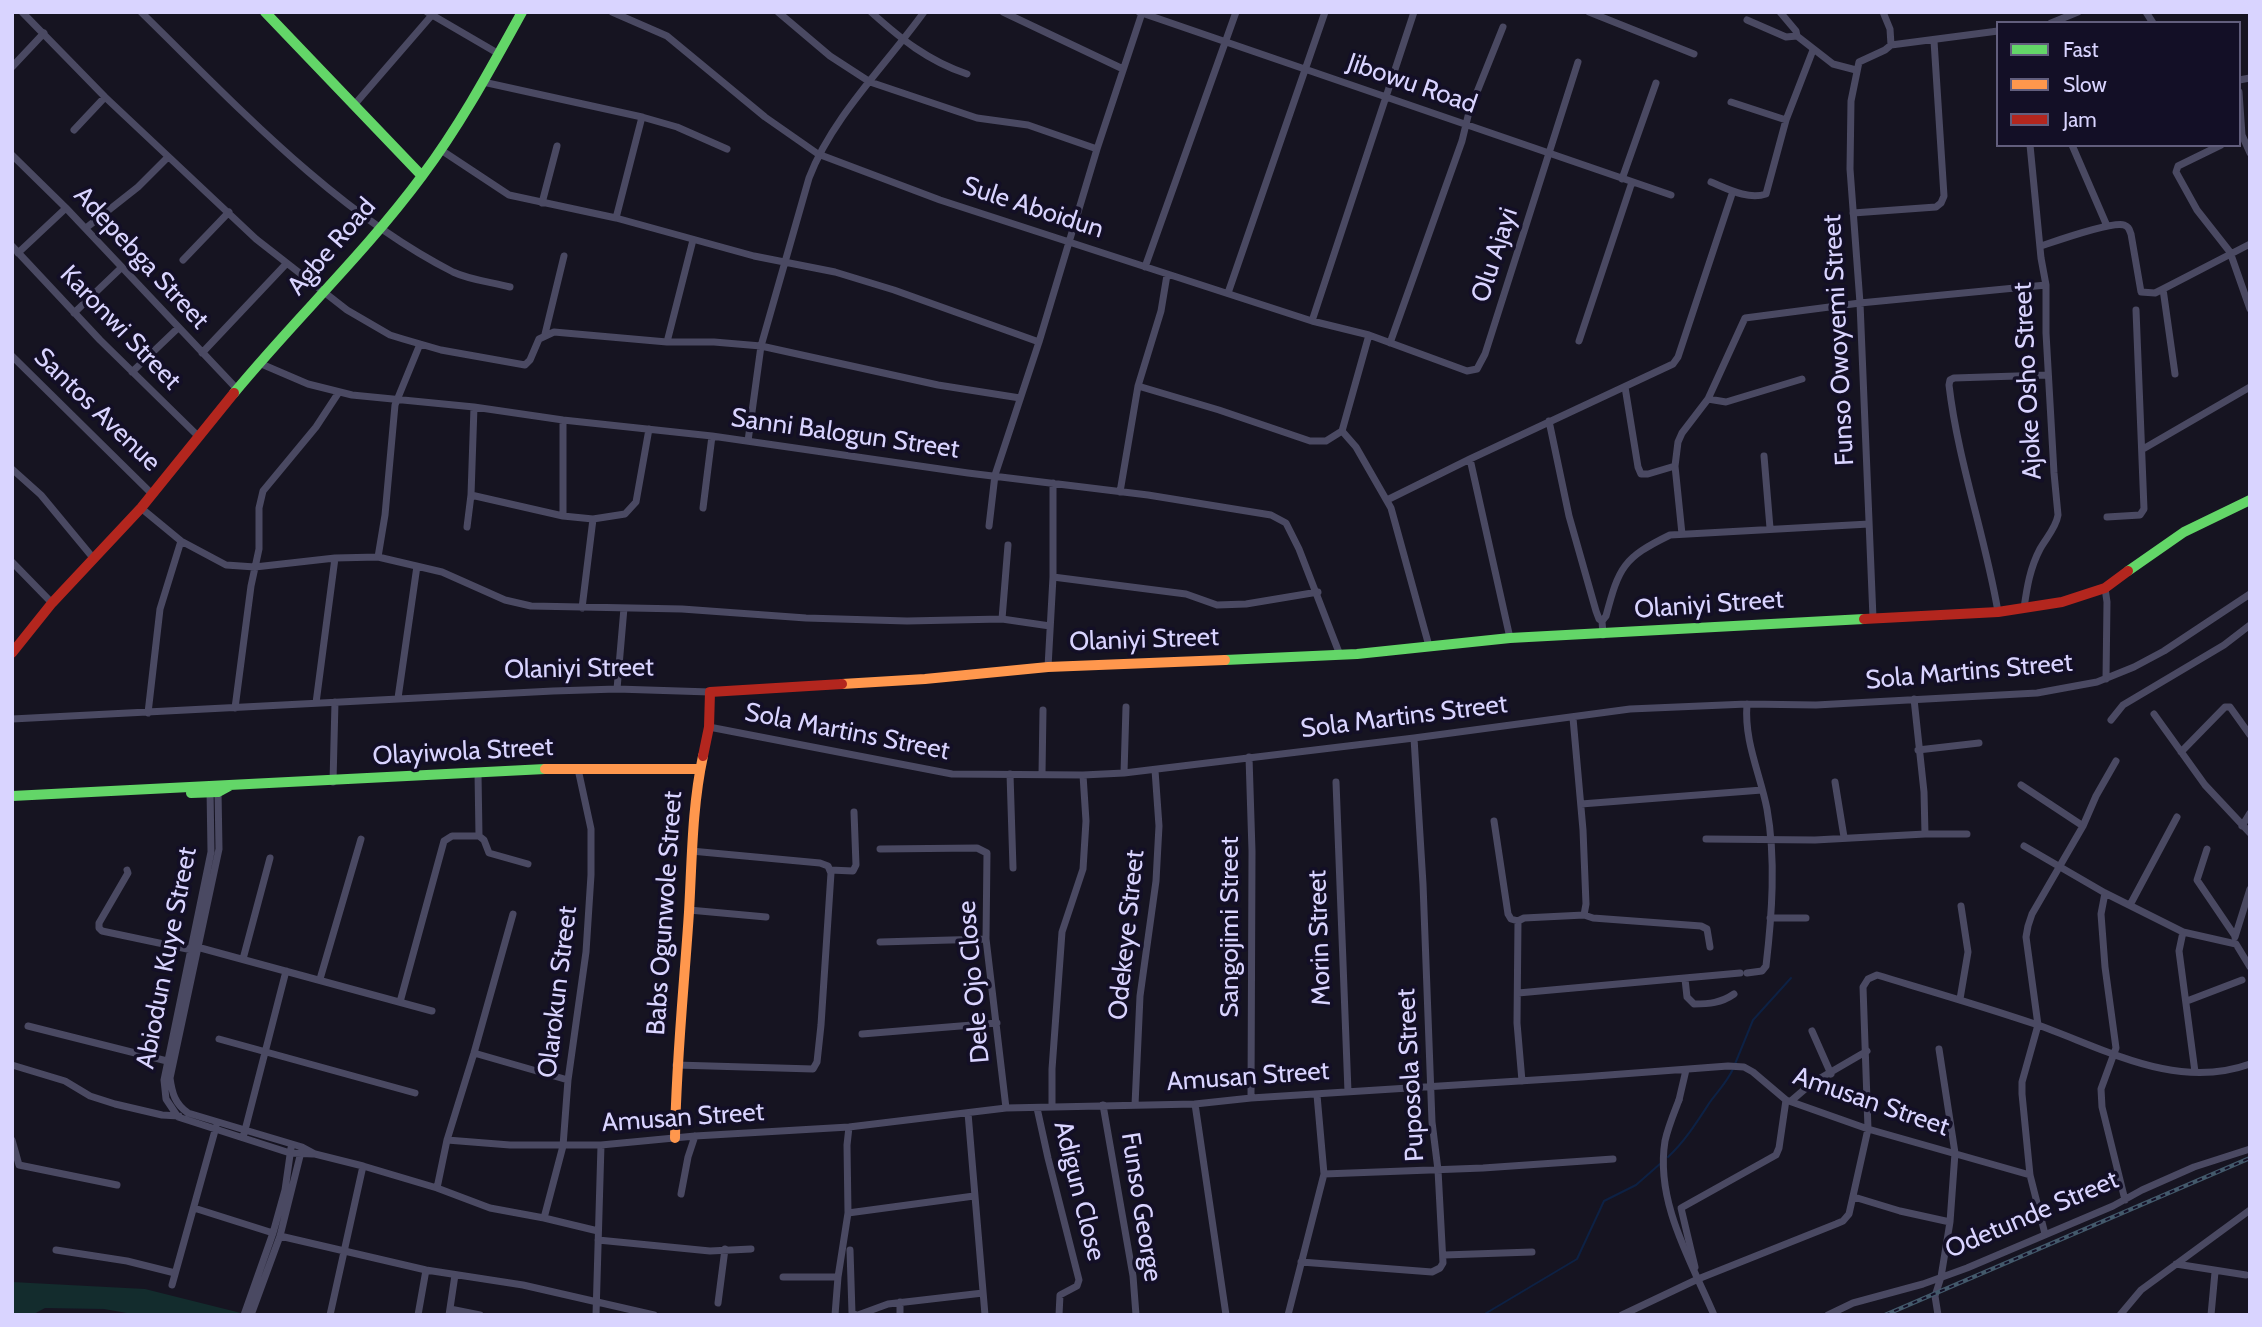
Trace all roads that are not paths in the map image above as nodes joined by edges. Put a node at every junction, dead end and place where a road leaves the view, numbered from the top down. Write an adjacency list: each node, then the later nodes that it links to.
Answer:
1 (22, 12): 23 (street)
2 (141, 12): 75 (street)
3 (265, 12): 44 (street)
4 (522, 12): 30 (street, Agbe Road)
5 (612, 12): 59 (street, Sule Aboidun)
6 (778, 12): 39 (street)
7 (871, 12): 25 (street)
8 (924, 12): 25 (street)
9 (1003, 12): 35 (street)
10 (1236, 12): 27 (street)
11 (1325, 12): 36 (street)
12 (1414, 12): 42 (street)
13 (1589, 12): 31 (street)
14 (1780, 12): 24 (street)
15 (1883, 12): 28 (street)
16 (2078, 12): 20 (street)
17 (1141, 13): 27 (street, Jibowu Road); 35 (street)
18 (430, 14): 30 (street); 44 (street)
19 (1747, 20): 24 (street)
20 (2056, 21)
21 (1503, 27): 47 (street)
22 (1996, 31): 26 (street)
23 (44, 33): 34 (street); 41 (street)
24 (1797, 36): 29 (street)
25 (903, 41): 37 (street); 39 (street)
26 (1934, 41): 28 (street); 71 (street)
27 (1224, 43): 36 (street, Jibowu Road); 87 (street)
28 (1891, 45): 33 (street)
29 (1813, 50): 33 (street); 46 (street)
30 (499, 54): 38 (street, Agbe Road)
31 (1694, 54)
32 (1578, 61): 57 (street, Olu Ajayi)
33 (1858, 66): 71 (street, Funso Owoyemi Street)
34 (12, 67)
35 (1123, 69): 55 (street)
36 (1306, 69): 42 (street, Jibowu Road); 94 (street)
37 (967, 74)
38 (483, 82): 45 (street); 56 (street, Agbe Road)
39 (870, 82): 55 (street); 59 (street)
40 (1656, 83): 63 (street)
41 (105, 97): 48 (street); 61 (street)
42 (1385, 97): 47 (street, Jibowu Road); 99 (street)
43 (1731, 102): 46 (street)
44 (355, 104): 62 (street)
45 (642, 117): 54 (street); 72 (street)
46 (1786, 120): 66 (street)
47 (1466, 126): 57 (street, Jibowu Road); 106 (street)
48 (74, 130)
49 (2241, 136): 58 (street)
50 (557, 145): 68 (street)
51 (2030, 147): 80 (street, Ajoke Osho Street)
52 (2073, 147): 73 (street)
53 (2217, 147): 81 (street)
54 (727, 149)
55 (1097, 149): 77 (street)
56 (441, 150): 62 (street, Agbe Road); 68 (street)
57 (1549, 153): 63 (street, Jibowu Road); 112 (street, Olu Ajayi)
58 (2250, 153)
59 (818, 154): 77 (street, Sule Aboidun); 85 (street)
60 (12, 155): 69 (street, Adepebga Street)
61 (167, 157): 70 (street); 74 (street)
62 (422, 176): 75 (street, Agbe Road)
63 (1622, 179): 64 (street, Jibowu Road)
64 (1632, 182): 67 (street, Jibowu Road); 103 (street)
65 (1711, 182): 66 (street)
66 (1733, 191): 118 (street)
67 (1671, 195)
68 (542, 203): 72 (street)
69 (66, 208): 74 (street, Adepebga Street); 82 (street)
70 (229, 212): 84 (street); 86 (street)
71 (1853, 213): 95 (street, Funso Owoyemi Street)
72 (616, 218): 76 (street)
73 (2106, 226): 80 (street); 92 (street)
74 (86, 228): 88 (street, Adepebga Street)
75 (380, 229): 91 (street); 93 (street, Agbe Road)
76 (693, 240): 85 (street); 104 (street)
77 (1069, 242): 87 (street, Sule Aboidun); 105 (street)
78 (2250, 244): 81 (street)
79 (12, 246): 82 (street, Karonwi Street)
80 (2041, 246): 90 (street, Ajoke Osho Street)
81 (2230, 252): 92 (street); 96 (street)
82 (18, 253): 98 (street, Karonwi Street)
83 (564, 256): 101 (street)
84 (183, 260)
85 (786, 262): 105 (street); 108 (street)
86 (286, 264): 93 (street); 109 (street)
87 (1145, 267): 89 (street, Sule Aboidun)
88 (121, 268): 98 (street); 100 (street, Adepebga Street)
89 (1167, 275): 94 (street, Sule Aboidun); 117 (street)
90 (2046, 285): 95 (street); 115 (street, Ajoke Osho Street)
91 (510, 287)
92 (2163, 289): 114 (street)
93 (323, 291): 107 (street); 111 (street, Agbe Road)
94 (1228, 293): 99 (street, Sule Aboidun)
95 (1860, 303): 124 (street); 150 (street, Funso Owoyemi Street)
96 (2250, 309)
97 (2136, 310): 133 (street)
98 (75, 313): 113 (street, Karonwi Street)
99 (1311, 321): 102 (street, Sule Aboidun)
100 (178, 328): 109 (street, Adepebga Street); 113 (street)
101 (545, 334): 104 (street); 107 (street)
102 (1368, 335): 106 (street, Sule Aboidun); 129 (street)
103 (1579, 341)
104 (667, 342): 108 (street)
105 (1039, 342): 123 (street)
106 (1390, 342): 112 (street, Sule Aboidun)
107 (420, 344): 122 (street)
108 (761, 346): 123 (street); 132 (street)
109 (202, 353): 120 (street, Adepebga Street)
110 (12, 356): 141 (street, Santos Avenue)
111 (259, 363): 120 (street, Agbe Road); 121 (street, Sanni Balogun Street)
112 (1477, 369)
113 (132, 372): 131 (street, Karonwi Street)
114 (2175, 374)
115 (2048, 375): 170 (street, Ajoke Osho Street); 171 (street)
116 (1802, 380): 124 (street)
117 (1138, 386): 129 (street); 140 (street)
118 (1625, 387): 127 (street); 136 (street)
119 (2250, 387): 133 (street)
120 (237, 389): 131 (street, Agbe Road)
121 (339, 392): 122 (street, Sanni Balogun Street); 162 (street)
122 (397, 398): 125 (street, Sanni Balogun Street); 157 (street)
123 (1020, 398): 138 (street)
124 (1708, 399): 136 (street)
125 (474, 407): 126 (street, Sanni Balogun Street); 142 (street)
126 (563, 420): 128 (street, Sanni Balogun Street); 147 (street)
127 (1549, 421): 135 (street); 174 (street)
128 (649, 429): 130 (street, Sanni Balogun Street); 149 (street)
129 (1342, 431): 143 (street)
130 (712, 436): 132 (street, Sanni Balogun Street); 146 (street)
131 (199, 437): 141 (street, Agbe Road)
132 (748, 441): 138 (street, Sanni Balogun Street)
133 (2143, 449): 148 (street)
134 (1765, 456): 153 (street)
135 (1470, 459): 143 (street); 178 (street)
136 (1675, 466): 154 (street)
137 (12, 469): 159 (street)
138 (995, 475): 139 (street, Sanni Balogun Street); 151 (street)
139 (1053, 483): 140 (street, Sanni Balogun Street); 163 (street)
140 (1120, 492): 165 (street, Sanni Balogun Street)
141 (152, 494): 145 (street, Agbe Road)
142 (471, 495): 147 (street); 152 (street)
143 (1387, 500): 179 (street)
144 (2250, 500): 164 (street, Olaniyi Street)
145 (141, 508): 155 (street); 159 (street, Agbe Road)
146 (703, 508)
147 (563, 516): 149 (street)
148 (2107, 517)
149 (593, 519): 168 (street)
150 (1869, 524): 153 (street); 172 (street, Funso Owoyemi Street)
151 (989, 526)
152 (467, 527)
153 (1770, 528): 154 (street)
154 (1682, 534): 174 (street)
155 (181, 541): 162 (street); 194 (street)
156 (1008, 545): 173 (street)
157 (378, 557): 158 (street); 161 (street)
158 (335, 558): 162 (street); 189 (street)
159 (94, 559): 167 (street, Agbe Road)
160 (12, 562): 167 (street)
161 (417, 565): 168 (street); 186 (street)
162 (255, 567): 192 (street)
163 (1053, 577): 165 (street); 175 (street)
164 (2105, 588): 170 (street, Olaniyi Street); 183 (street)
165 (1318, 592): 181 (street, Sanni Balogun Street)
166 (2250, 594): 183 (street, Sola Martins Street)
167 (52, 603): 180 (street, Agbe Road)
168 (582, 608): 169 (street)
169 (624, 608): 173 (street); 184 (street)
170 (2024, 608): 171 (street, Olaniyi Street)
171 (1998, 612): 172 (street, Olaniyi Street)
172 (1872, 618): 177 (street, Olaniyi Street)
173 (1002, 619): 175 (street)
174 (1602, 621): 177 (street)
175 (1050, 625): 182 (street)
176 (2250, 625): 198 (street)
177 (1603, 635): 178 (street, Olaniyi Street)
178 (1510, 638): 179 (street, Olaniyi Street)
179 (1429, 646): 181 (street, Olaniyi Street)
180 (12, 653)
181 (1340, 655): 182 (street, Olaniyi Street)
182 (1048, 667): 185 (street, Olaniyi Street)
183 (2106, 678): 187 (street, Sola Martins Street)
184 (617, 689): 185 (street, Olaniyi Street); 186 (street, Olaniyi Street)
185 (710, 692): 199 (street, Babs Ogunwole Street)
186 (398, 698): 188 (street, Olaniyi Street)
187 (1914, 699): 190 (street, Sola Martins Street); 203 (street)
188 (335, 702): 189 (street, Olaniyi Street); 215 (street)
189 (316, 703): 192 (street, Olaniyi Street)
190 (1746, 704): 196 (street, Sola Martins Street); 220 (street)
191 (1126, 707): 211 (street)
192 (235, 708): 194 (street, Olaniyi Street)
193 (1043, 710): 213 (street)
194 (148, 713): 197 (street, Olaniyi Street)
195 (2154, 714): 204 (street)
196 (1573, 718): 201 (street, Sola Martins Street); 222 (street)
197 (12, 719)
198 (2111, 720)
199 (709, 727): 208 (street, Babs Ogunwole Street); 212 (street, Sola Martins Street)
200 (2250, 735): 204 (street)
201 (1414, 738): 205 (street, Sola Martins Street); 296 (street, Puposola Street)
202 (1979, 743): 203 (street)
203 (1918, 750): 230 (street)
204 (2181, 752): 227 (street)
205 (1249, 757): 209 (street, Sola Martins Street); 300 (street, Sangojimi Street)
206 (2116, 761): 228 (street)
207 (578, 769): 208 (street, Olayiwola Street); 210 (street, Olayiwola Street); 294 (street, Olarokun Street)
208 (700, 769): 240 (street, Babs Ogunwole Street)
209 (1155, 770): 211 (street, Sola Martins Street); 302 (street, Odekeye Street)
210 (478, 773): 215 (street, Olayiwola Street); 232 (street)
211 (1124, 773): 214 (street, Sola Martins Street)
212 (1010, 774): 213 (street, Sola Martins Street); 244 (street)
213 (1042, 774): 214 (street, Sola Martins Street)
214 (1083, 775): 305 (street)
215 (333, 782): 219 (street, Olayiwola Street)
216 (1336, 782): 297 (street, Morin Street)
217 (1835, 782): 233 (street)
218 (2021, 786): 228 (street)
219 (217, 788): 221 (street, Olayiwola Street); 263 (street, Abiodun Kuye Street)
220 (1762, 790): 222 (street); 236 (street)
221 (12, 798)
222 (1581, 804): 253 (street)
223 (855, 811): 246 (street)
224 (2250, 813): 227 (street)
225 (2177, 817): 249 (street)
226 (1494, 821): 257 (street)
227 (2242, 826): 229 (street)
228 (2083, 827): 243 (street)
229 (2250, 832)
230 (1925, 834): 231 (street); 233 (street)
231 (1967, 834)
232 (479, 836): 242 (street); 274 (street)
233 (1844, 837): 236 (street)
234 (361, 839): 267 (street)
235 (1706, 839): 236 (street)
236 (1771, 839): 255 (street)
237 (2024, 846): 243 (street)
238 (880, 849): 259 (street, Dele Ojo Close)
239 (2207, 849): 260 (street)
240 (691, 851): 246 (street); 251 (street, Babs Ogunwole Street)
241 (270, 858): 264 (street)
242 (528, 864)
243 (2060, 867): 248 (street); 277 (street)
244 (1013, 869)
245 (127, 870): 263 (street)
246 (830, 870): 290 (street)
247 (2250, 889): 260 (street)
248 (2105, 893): 249 (street); 286 (street)
249 (2130, 905): 258 (street)
250 (1961, 906): 272 (street)
251 (689, 910): 254 (street); 290 (street, Babs Ogunwole Street)
252 (513, 914): 285 (street)
253 (1584, 915): 257 (street); 262 (street)
254 (766, 917)
255 (1770, 918): 256 (street); 268 (street)
256 (1806, 918)
257 (1518, 921): 270 (street)
258 (2183, 932): 260 (street); 273 (street)
259 (986, 939): 261 (street); 276 (street, Dele Ojo Close)
260 (2236, 940): 265 (street)
261 (880, 942)
262 (1710, 947)
263 (194, 948): 264 (street); 287 (street, Abiodun Kuye Street); 308 (street, Abiodun Kuye Street)
264 (243, 958): 266 (street)
265 (2250, 967)
266 (286, 971): 267 (street); 284 (street)
267 (320, 979): 274 (street)
268 (1685, 979): 270 (street); 271 (street)
269 (2242, 980): 273 (street)
270 (1518, 993): 295 (street)
271 (1734, 994)
272 (1960, 999): 277 (street); 283 (street)
273 (2187, 1001): 292 (street)
274 (400, 1002): 275 (street)
275 (432, 1012)
276 (997, 1023): 280 (street); 306 (street, Dele Ojo Close)
277 (2038, 1025): 286 (street); 329 (street)
278 (28, 1027): 287 (street)
279 (1812, 1031): 293 (street)
280 (862, 1034)
281 (219, 1039): 284 (street)
282 (1939, 1049): 324 (street)
283 (1867, 1051): 293 (street); 313 (street)
284 (266, 1052): 298 (street); 314 (street)
285 (474, 1053): 294 (street); 318 (street)
286 (2115, 1055): 292 (street); 335 (street)
287 (167, 1061): 310 (street, Abiodun Kuye Street)
288 (2250, 1063): 292 (street)
289 (12, 1065): 310 (street)
290 (676, 1065): 316 (street, Babs Ogunwole Street)
291 (1686, 1070): 295 (street, Amusan Street); 301 (street, Amusan Street); 384 (street, bridge)
292 (2195, 1072)
293 (1831, 1074): 301 (street)
294 (568, 1080): 320 (street, Olarokun Street)
295 (1522, 1081): 296 (street, Amusan Street)
296 (1430, 1087): 297 (street, Amusan Street); 327 (street, Puposola Street)
297 (1348, 1092): 299 (street, Amusan Street)
298 (415, 1093)
299 (1318, 1095): 300 (street, Amusan Street); 328 (street)
300 (1251, 1098): 303 (street, Amusan Street)
301 (1789, 1101): 313 (street, Amusan Street); 361 (street)
302 (1135, 1104): 303 (street, Amusan Street); 304 (street, Amusan Street)
303 (1195, 1104): 381 (street)
304 (1103, 1105): 305 (street, Amusan Street); 380 (street, Funso George)
305 (1052, 1107): 307 (street, Amusan Street)
306 (1006, 1108): 307 (street, Amusan Street); 309 (street, Amusan Street)
307 (1037, 1108): 379 (street, Adigun Close)
308 (184, 1111): 310 (street); 311 (street)
309 (968, 1113): 312 (street, Amusan Street); 333 (street)
310 (178, 1117): 311 (street)
311 (216, 1127): 314 (street); 336 (street)
312 (849, 1127): 315 (street, Amusan Street); 338 (street)
313 (1868, 1129): 324 (street, Amusan Street); 334 (street)
314 (244, 1134): 321 (street)
315 (695, 1136): 316 (street, Amusan Street); 332 (street)
316 (675, 1138): 319 (street, Amusan Street)
317 (12, 1140): 330 (street)
318 (447, 1140): 320 (street, Amusan Street); 331 (street)
319 (601, 1145): 320 (street, Amusan Street); 343 (street)
320 (564, 1146): 339 (street, Olarokun Street)
321 (291, 1149): 323 (street); 342 (street)
322 (2250, 1149): 335 (street, Odetunde Street)
323 (302, 1151): 326 (street); 342 (street)
324 (1955, 1153): 329 (street, Amusan Street); 340 (street)
325 (1613, 1159): 327 (street)
326 (363, 1166): 331 (street); 347 (street)
327 (1438, 1170): 328 (street); 350 (street, Puposola Street)
328 (1324, 1174): 351 (street)
329 (2030, 1175): 341 (street)
330 (117, 1185)
331 (437, 1188): 339 (street)
332 (681, 1194)
333 (974, 1196): 338 (street); 363 (street)
334 (1854, 1196): 340 (street); 361 (street)
335 (2125, 1200): 341 (street, Odetunde Street)
336 (194, 1208): 342 (street); 355 (street)
337 (2250, 1210): 352 (street)
338 (848, 1213): 359 (street)
339 (544, 1218): 343 (street)
340 (1950, 1222): 358 (street)
341 (2045, 1234): 358 (street, Odetunde Street)
342 (277, 1235): 347 (street); 368 (street); 369 (street)
343 (598, 1236): 344 (street); 364 (street)
344 (725, 1248): 345 (street); 366 (street)
345 (751, 1249)
346 (56, 1250): 355 (street)
347 (344, 1250): 353 (street); 370 (street)
348 (850, 1250): 376 (street)
349 (1532, 1252): 350 (street)
350 (1444, 1255): 351 (street)
351 (1301, 1262): 382 (street)
352 (2176, 1264): 354 (street); 387 (street)
353 (426, 1270): 356 (street); 371 (street)
354 (2215, 1272): 357 (street); 388 (street)
355 (176, 1273): 362 (street)
356 (455, 1275): 364 (street); 367 (street)
357 (2246, 1275)
358 (1941, 1276): 385 (street, Odetunde Street); 386 (street)
359 (838, 1277): 360 (street); 375 (street)
360 (783, 1278)
361 (1698, 1279): 383 (street); 384 (street)
362 (172, 1285)
363 (983, 1293): 365 (street); 378 (street)
364 (597, 1302): 373 (street); 374 (street)
365 (900, 1302): 376 (street); 377 (street)
366 (718, 1303)
367 (450, 1312): 372 (street)
368 (244, 1315)
369 (251, 1315)
370 (330, 1315)
371 (418, 1315)
372 (480, 1315)
373 (596, 1315)
374 (654, 1315)
375 (835, 1315)
376 (857, 1315)
377 (900, 1315)
378 (985, 1315)
379 (1059, 1315)
380 (1136, 1315)
381 (1226, 1315)
382 (1288, 1315)
383 (1622, 1315)
384 (1712, 1315)
385 (1828, 1315)
386 (1938, 1315)
387 (2120, 1315)
388 (2211, 1315)

